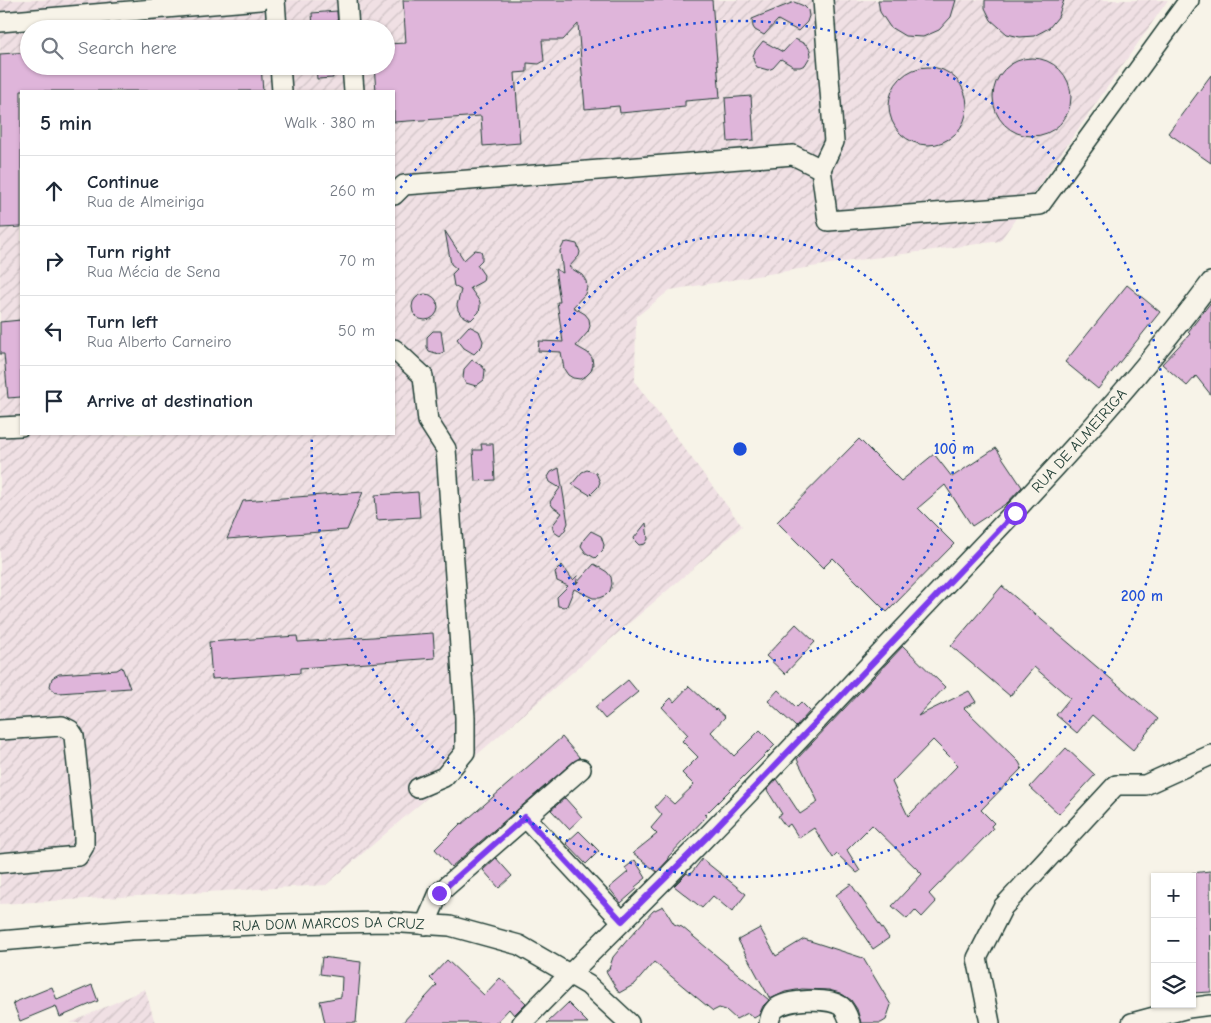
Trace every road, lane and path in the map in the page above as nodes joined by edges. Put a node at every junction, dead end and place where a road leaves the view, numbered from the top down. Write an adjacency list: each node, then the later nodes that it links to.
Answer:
1 (260, 0): 7 (street)
2 (274, 0): 8 (street)
3 (347, 0): 9 (street)
4 (823, 0): 15 (street)
5 (1189, 0): 15 (street)
6 (20, 20): 10 (street)
7 (24, 20)
8 (276, 20)
9 (348, 20)
10 (0, 22)
11 (281, 75): 13 (street)
12 (353, 75): 14 (street)
13 (282, 90)
14 (354, 90)
15 (821, 170): 16 (street)
16 (395, 194)
17 (1211, 282): 27 (street, RUA DE ALMEIRIGA)
18 (395, 350): 24 (street)
19 (20, 426): 20 (street)
20 (0, 427)
21 (0, 730): 26 (street)
22 (1211, 754): 36 (street)
23 (581, 769): 25 (street)
24 (418, 788)
25 (525, 817): 27 (street); 28 (street)
26 (0, 863)
27 (622, 921): 30 (street, RUA DE ALMEIRIGA)
28 (425, 924): 29 (street, RUA DOM MARCOS DA CRUZ); 30 (street, RUA DOM MARCOS DA CRUZ)
29 (0, 941)
30 (569, 973): 32 (street, RUA DE ALMEIRIGA); 33 (street, RUA DOM MARCOS DA CRUZ)
31 (1211, 1005): 37 (street)
32 (522, 1023)
33 (629, 1023)
34 (769, 1023): 35 (street)
35 (850, 1023)
36 (990, 1023)
37 (1132, 1023)

